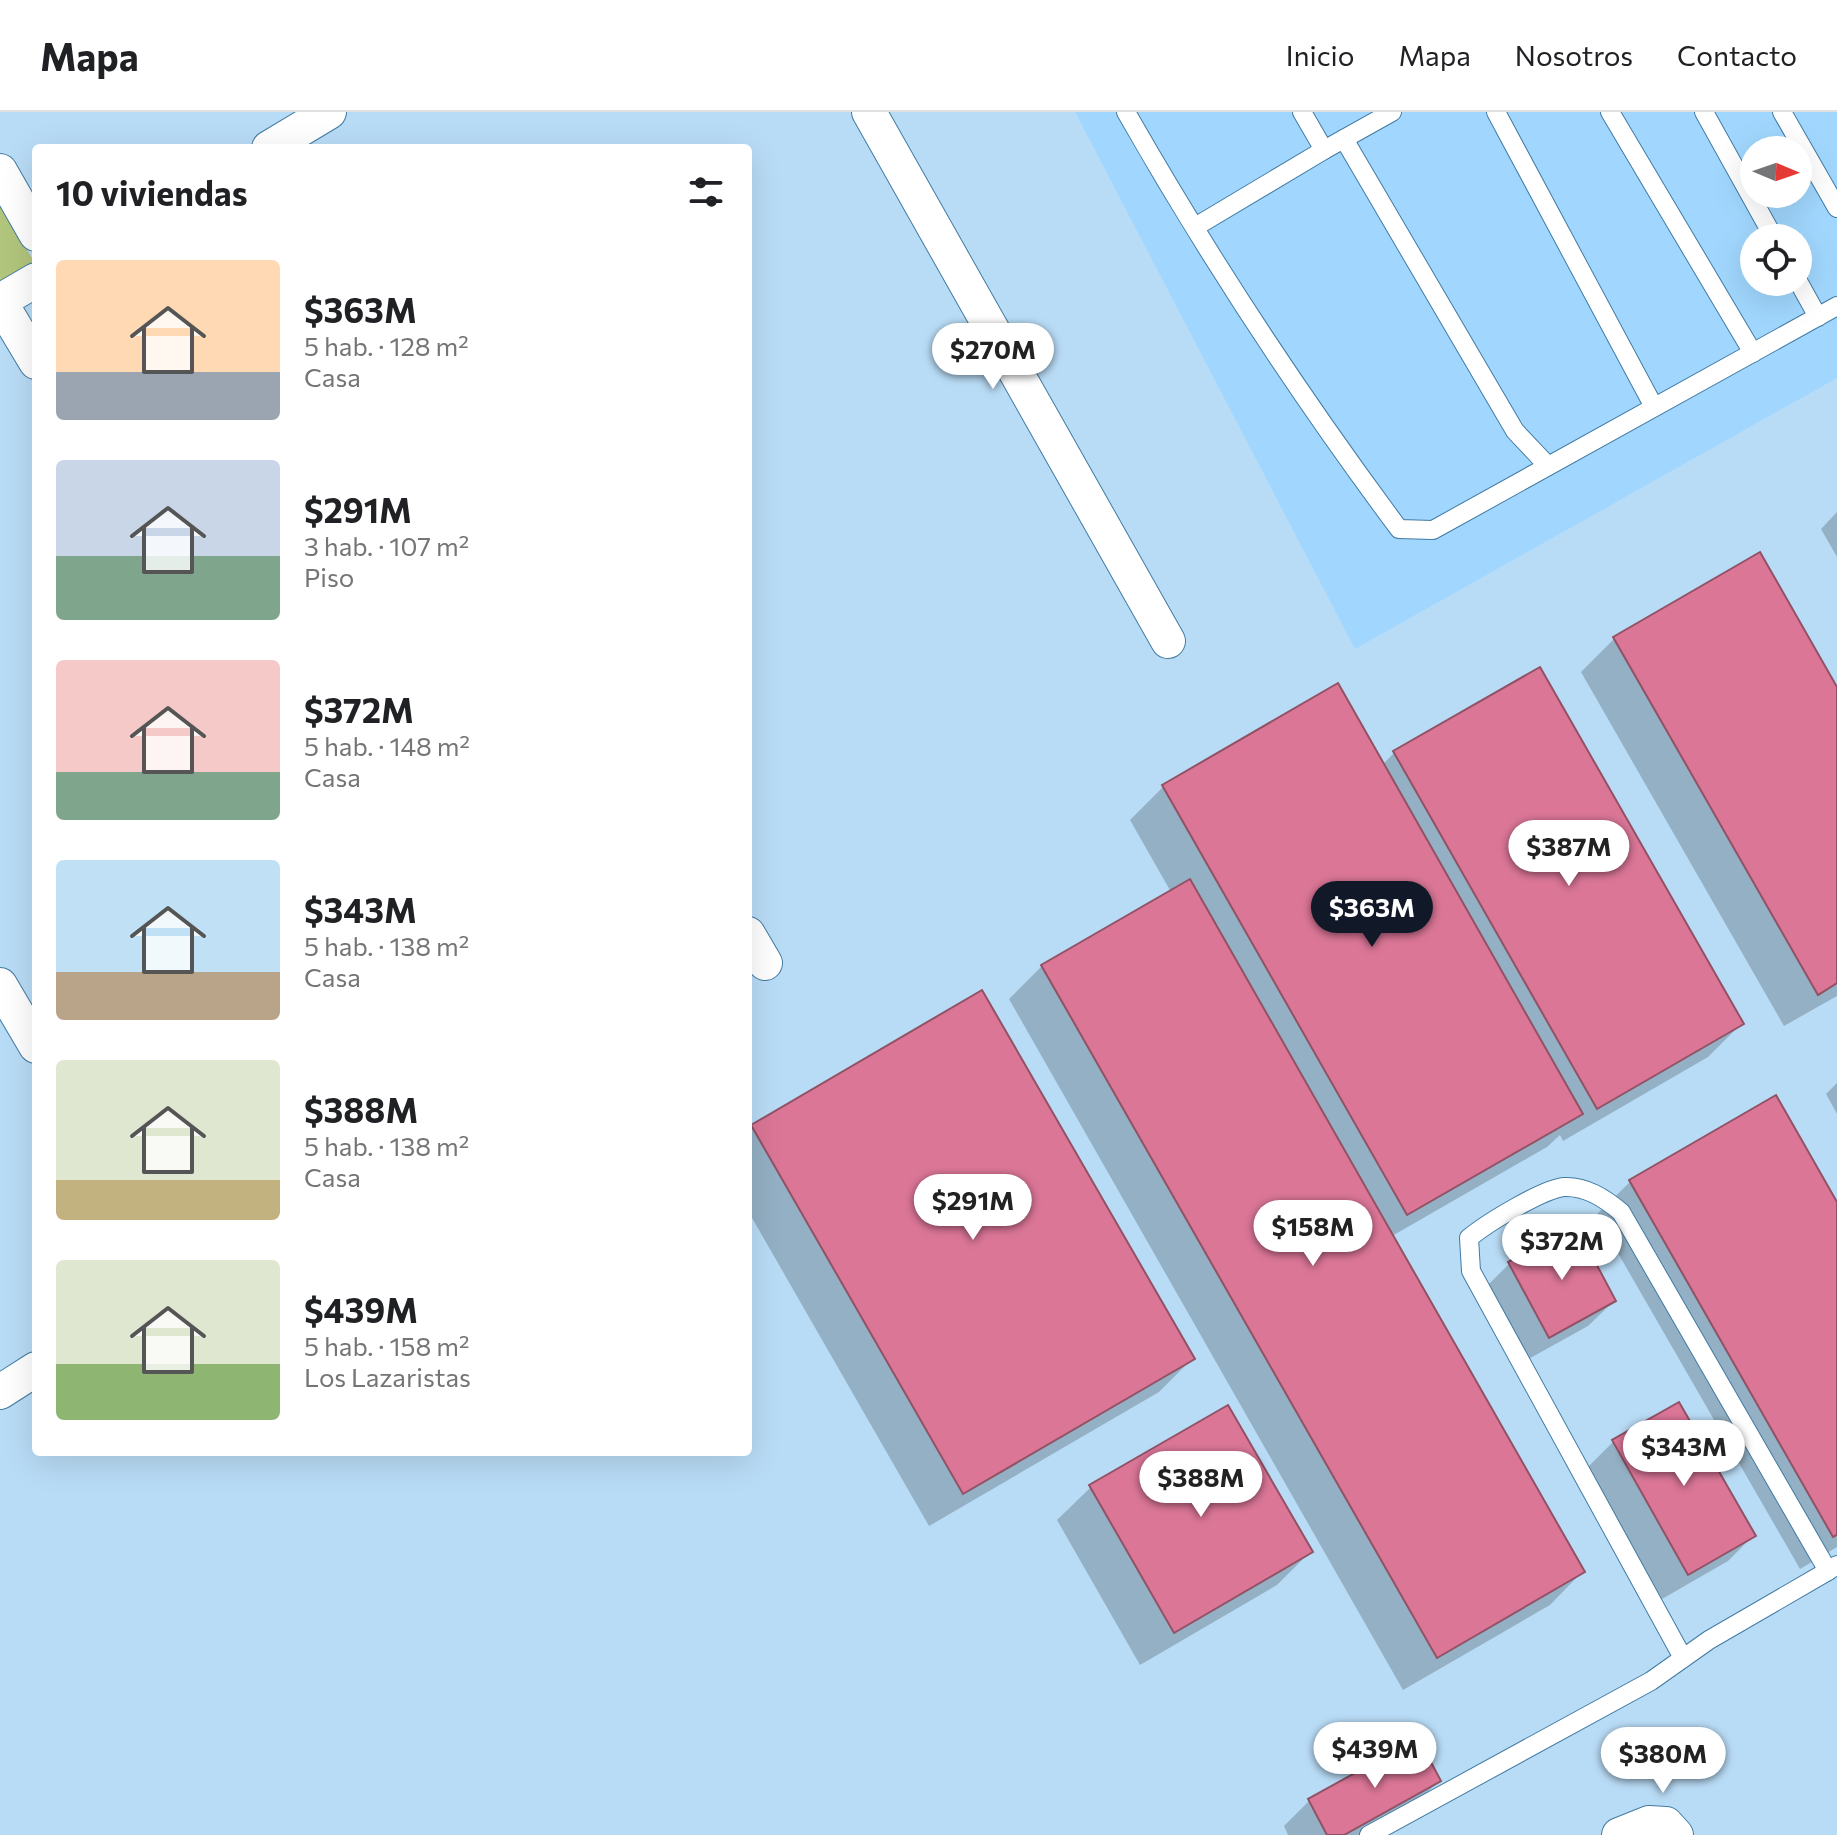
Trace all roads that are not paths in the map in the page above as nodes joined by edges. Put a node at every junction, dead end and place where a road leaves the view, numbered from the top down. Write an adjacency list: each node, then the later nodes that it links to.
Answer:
1 (329, 112): 11 (street)
2 (869, 112): 27 (street)
3 (1126, 112): 17 (lane)
4 (1302, 112): 12 (lane)
5 (1392, 112): 10 (lane)
6 (1496, 112): 25 (lane)
7 (1610, 112): 23 (lane)
8 (1704, 112): 15 (lane)
9 (1782, 112): 14 (lane)
10 (1344, 139): 12 (lane); 26 (lane)
11 (283, 144)
12 (1324, 150): 17 (lane)
13 (0, 171): 16 (street)
14 (1837, 208)
15 (1766, 224)
16 (32, 227)
17 (1195, 227): 26 (lane)
18 (32, 282): 20 (street)
19 (1806, 296): 22 (lane)
20 (0, 301): 24 (street)
21 (1837, 306): 22 (lane)
22 (1818, 317): 23 (lane)
23 (1753, 353): 25 (lane)
24 (32, 355)
25 (1654, 407): 26 (lane)
26 (1548, 466)
27 (1168, 641)
28 (0, 985): 29 (street)
29 (32, 1039)
30 (32, 1372): 31 (street)
31 (0, 1392)
32 (1832, 1568): 33 (lane); 33 (lane)
33 (1683, 1658): 35 (lane)
34 (1625, 1832): 36 (street)
35 (1369, 1835)
36 (1676, 1835)

